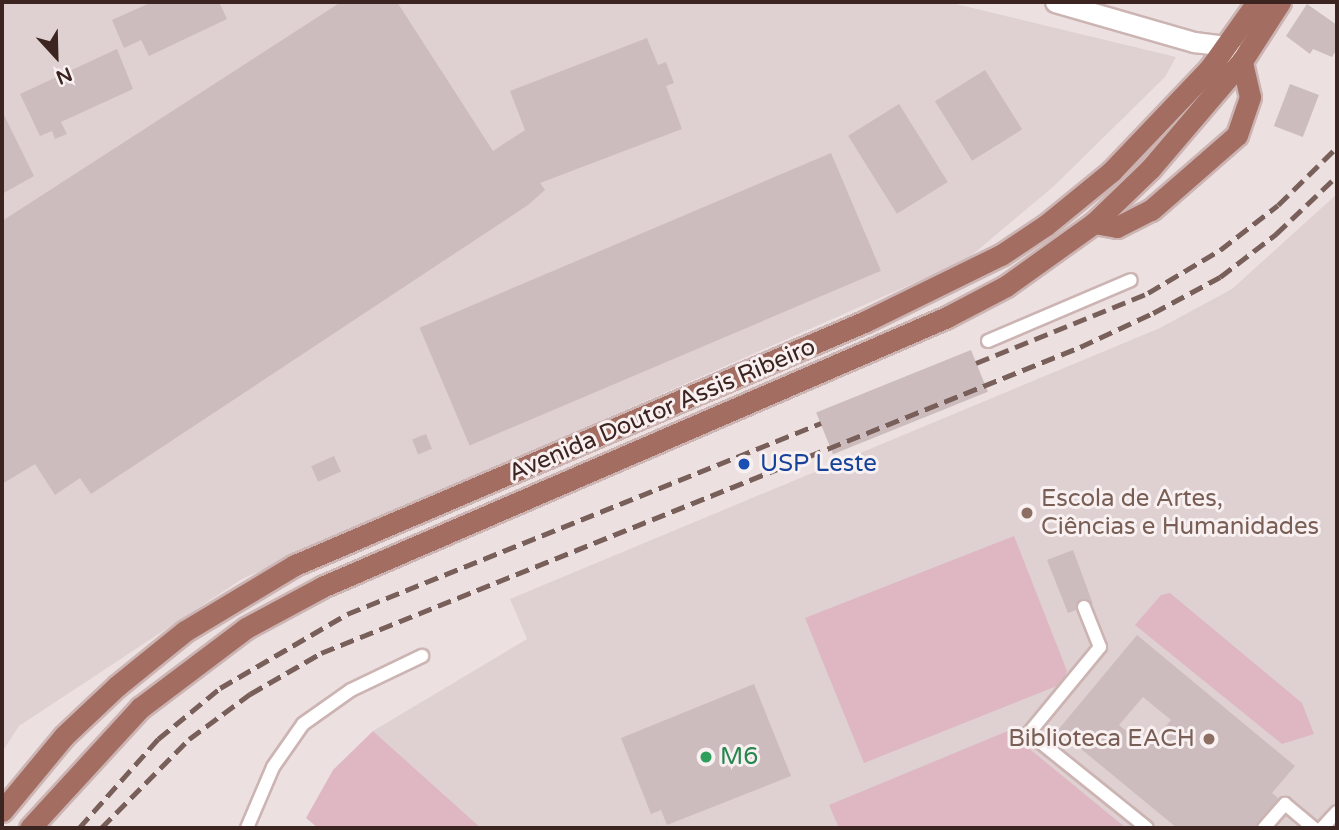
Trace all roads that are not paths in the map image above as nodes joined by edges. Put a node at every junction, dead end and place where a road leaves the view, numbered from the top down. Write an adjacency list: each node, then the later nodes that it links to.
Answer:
1 (1055, 2): 4 (main road)
2 (1257, 2): 5 (main road)
3 (1280, 2): 6 (main road, Avenida Doutor Assis Ribeiro)
4 (1194, 42): 5 (main road); 7 (main road)
5 (1226, 46): 6 (main road); 7 (main road)
6 (1242, 61): 9 (main road, Avenida Doutor Assis Ribeiro); 9 (main road)
7 (1210, 68): 8 (main road)
8 (1096, 186): 9 (main road); 14 (main road, Avenida Doutor Assis Ribeiro)
9 (1094, 223): 16 (main road, Avenida Doutor Assis Ribeiro)
10 (1131, 281): 11 (street)
11 (988, 341)
12 (1084, 607): 18 (street)
13 (422, 656): 17 (street)
14 (2, 811)
15 (1337, 812): 21 (street)
16 (30, 828)
17 (247, 828)
18 (1147, 828)
19 (1264, 828): 20 (street)
20 (1314, 828)
21 (1322, 828)

